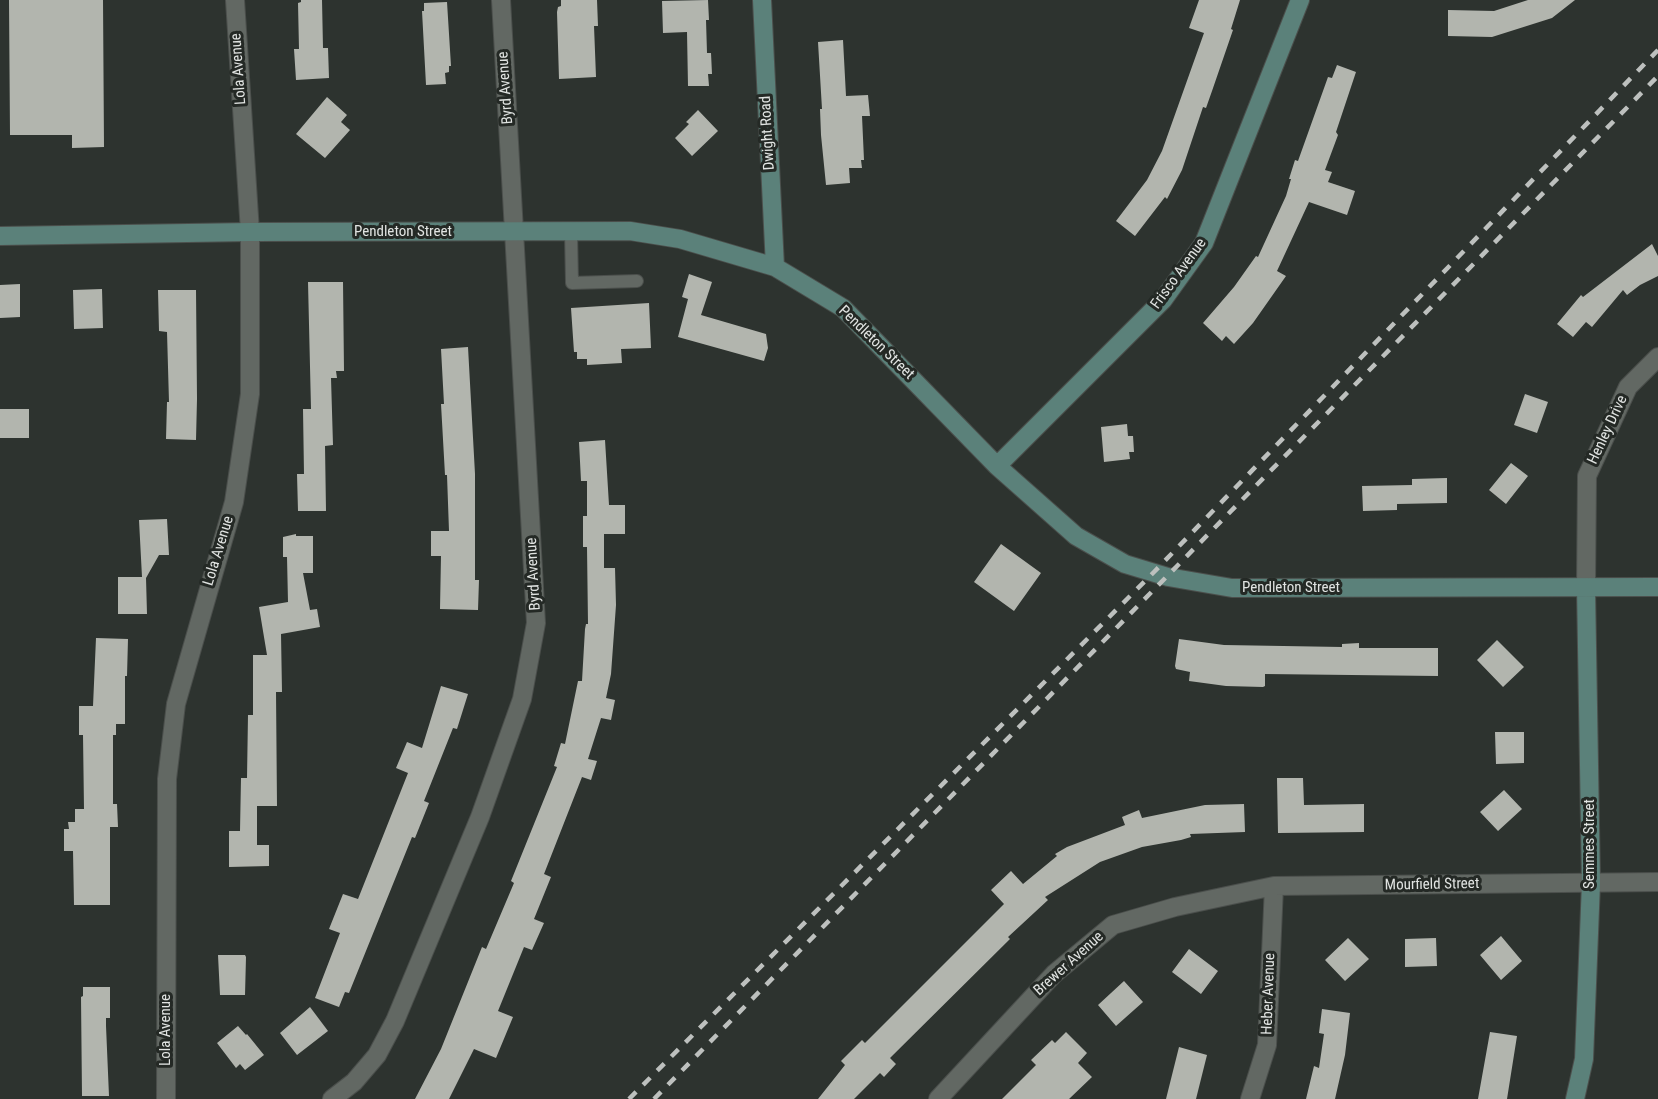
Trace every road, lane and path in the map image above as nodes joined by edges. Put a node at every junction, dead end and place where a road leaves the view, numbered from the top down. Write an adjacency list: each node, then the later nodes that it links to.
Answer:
1 (235, 0): 5 (street, Lola Avenue)
2 (501, 0): 6 (street, Byrd Avenue)
3 (762, 0): 9 (main road, Dwight Road)
4 (1300, 0): 12 (main road, Frisco Avenue)
5 (250, 232): 6 (main road, Pendleton Street); 8 (main road, Pendleton Street); 18 (street, Lola Avenue)
6 (515, 232): 7 (main road, Pendleton Street); 19 (street, Byrd Avenue)
7 (571, 232): 9 (main road, Pendleton Street); 10 (lane)
8 (0, 236)
9 (775, 267): 12 (main road, Pendleton Street)
10 (637, 281)
11 (1658, 357): 14 (street, Henley Drive)
12 (997, 466): 14 (main road, Pendleton Street)
13 (1658, 587): 14 (main road, Pendleton Street)
14 (1586, 588): 16 (main road, Semmes Street)
15 (1658, 882): 16 (street, Mourfield Street)
16 (1591, 883): 17 (street, Mourfield Street); 22 (main road, Semmes Street)
17 (1274, 886): 20 (street, Brewer Avenue); 21 (street, Heber Avenue)
18 (166, 1099)
19 (332, 1099)
20 (938, 1099)
21 (1250, 1099)
22 (1575, 1099)

